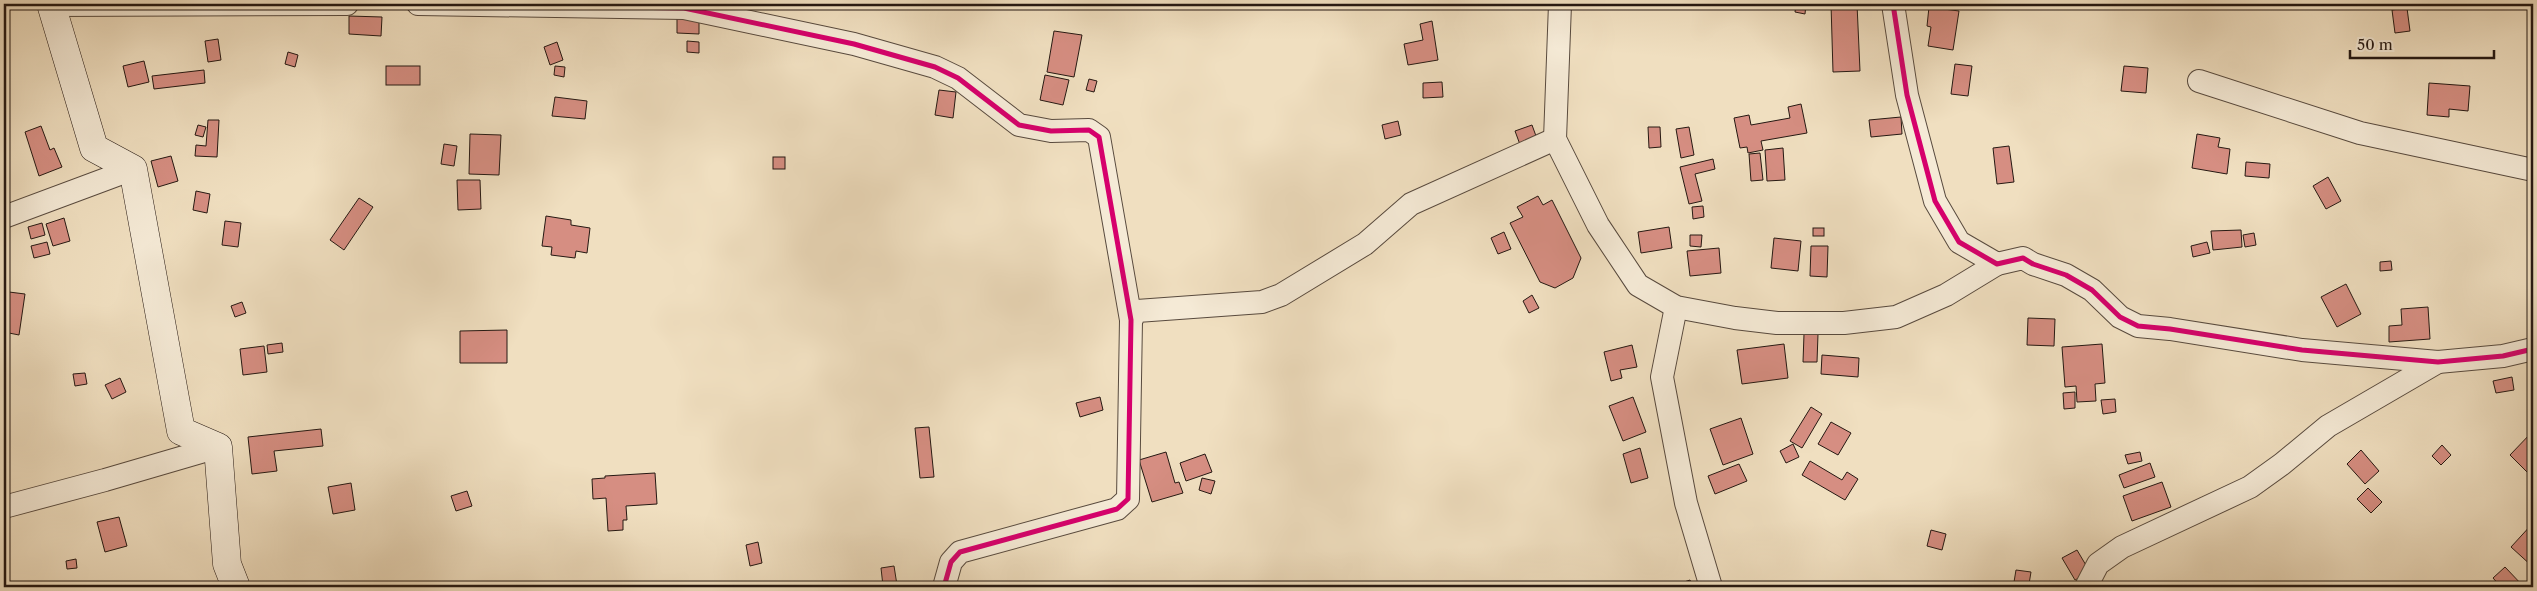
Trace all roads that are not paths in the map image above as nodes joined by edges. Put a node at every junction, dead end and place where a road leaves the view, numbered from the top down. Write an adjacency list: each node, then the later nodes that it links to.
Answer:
1 (51, 4): 2 (street); 8 (street)
2 (347, 4)
3 (418, 4): 13 (street)
4 (1560, 4): 7 (street)
5 (1893, 4): 11 (street)
6 (2199, 81): 9 (street)
7 (1555, 139): 12 (street); 13 (street)
8 (134, 170): 10 (street); 16 (street)
9 (2533, 170)
10 (4, 217)
11 (1997, 264): 12 (street); 15 (street)
12 (1676, 308): 20 (street)
13 (1130, 320): 19 (street)
14 (2533, 348): 15 (street)
15 (2438, 362): 21 (street)
16 (218, 447): 17 (street); 18 (street)
17 (4, 507)
18 (236, 587)
19 (944, 587)
20 (1711, 587)
21 (2086, 587)

